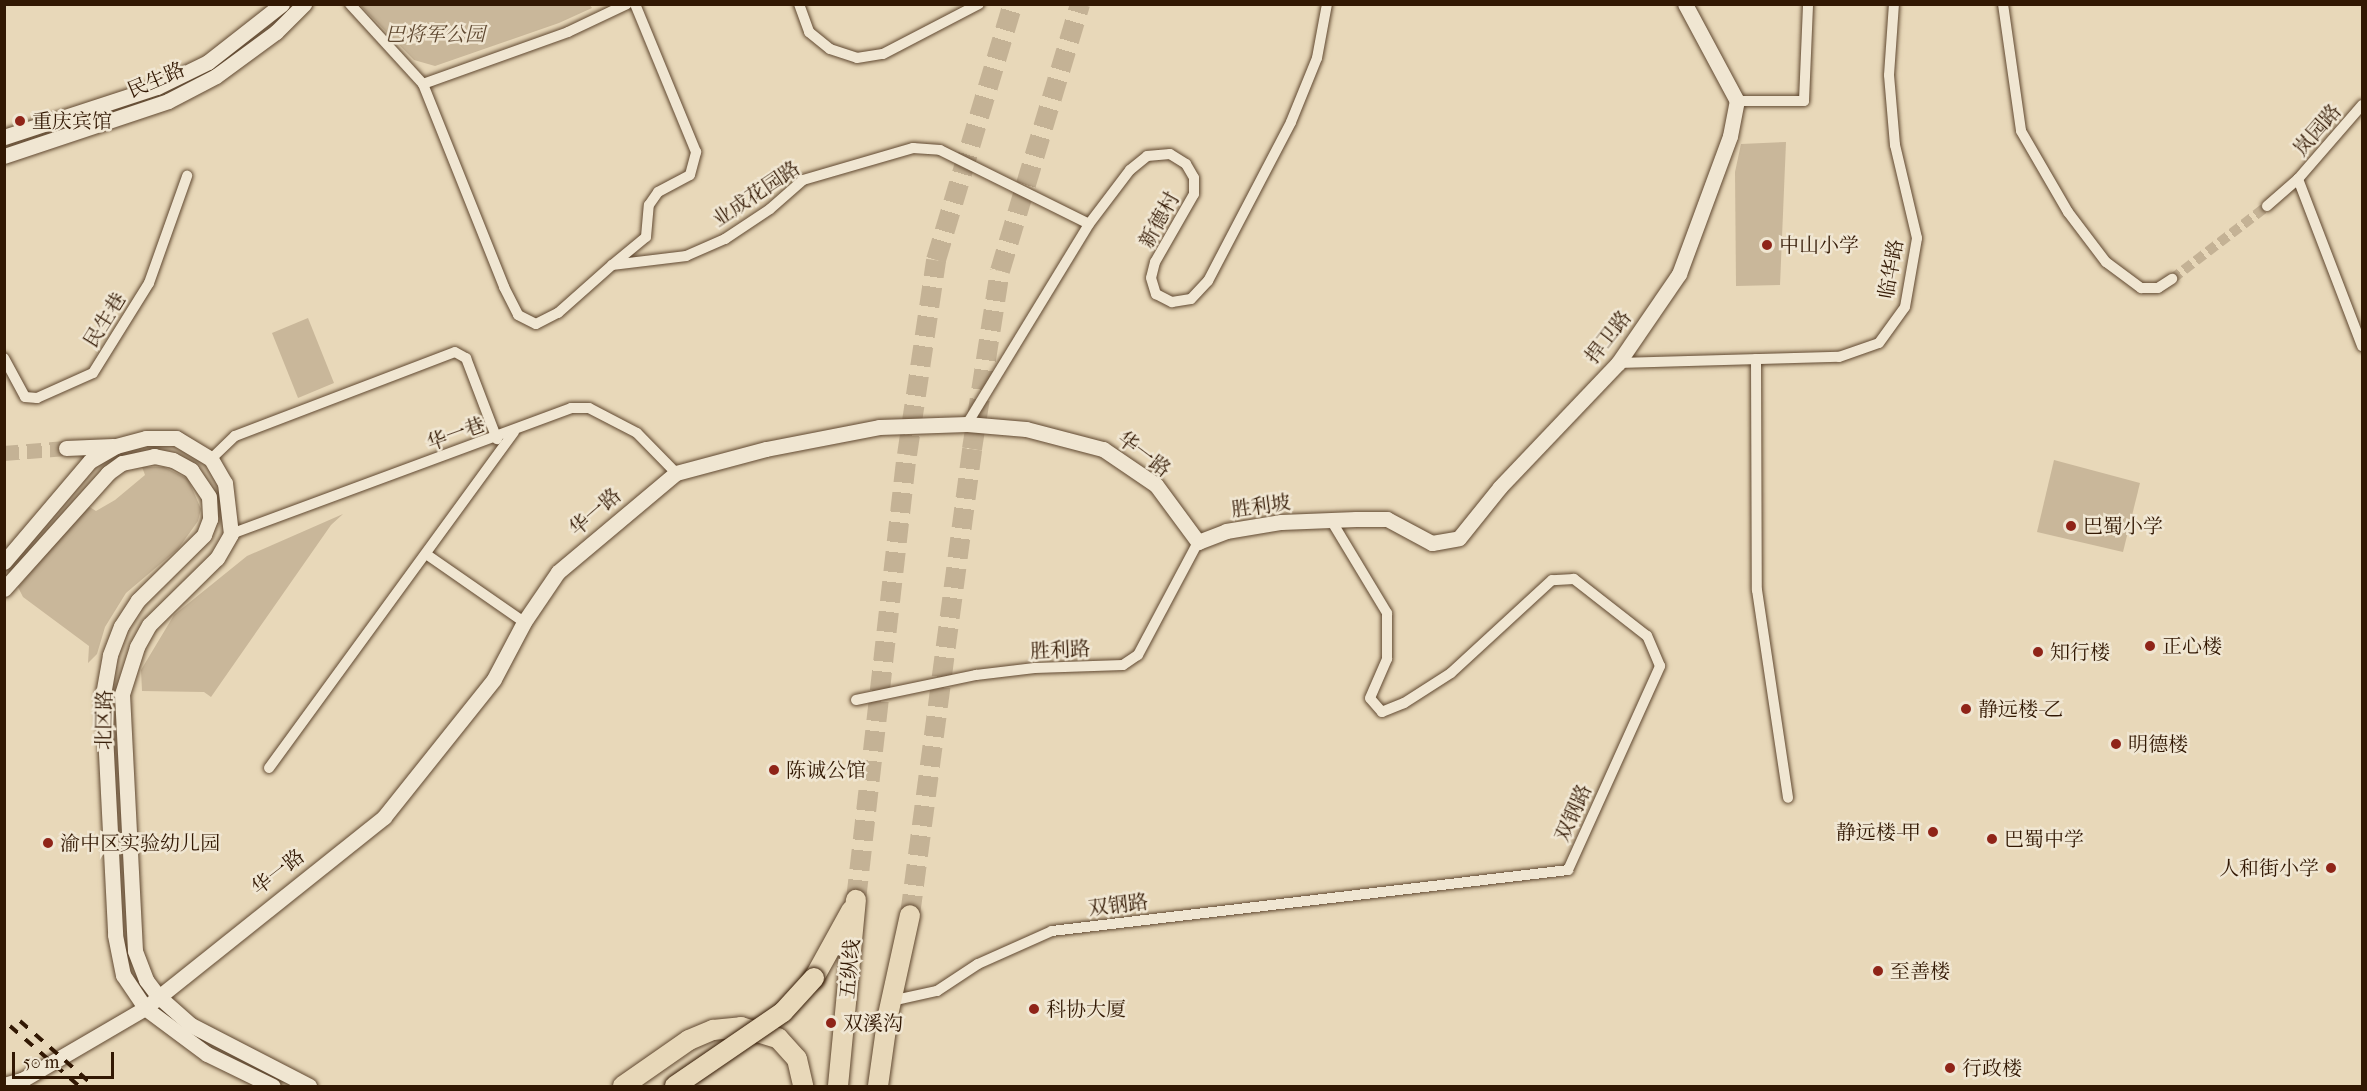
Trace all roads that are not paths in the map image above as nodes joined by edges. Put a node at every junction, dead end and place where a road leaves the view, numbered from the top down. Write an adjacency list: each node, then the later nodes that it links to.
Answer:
1 (282, 4): 16 (main road, 民生路)
2 (304, 4): 17 (main road, 民生路)
3 (350, 4): 13 (street)
4 (627, 4): 13 (street)
5 (634, 4): 22 (street)
6 (799, 4): 7 (street)
7 (979, 4)
8 (1327, 4): 21 (street, 新德村)
9 (1685, 4): 14 (main road)
10 (1808, 4): 14 (street)
11 (1894, 4): 26 (street, 临华路)
12 (2003, 4): 23 (street)
13 (423, 84): 22 (street)
14 (1737, 101): 27 (main road, 捍卫路)
15 (2362, 105): 19 (street, 岚园路)
16 (4, 137)
17 (4, 156)
18 (187, 176): 25 (street, 民生巷)
19 (2298, 179): 20 (street, 岚园路); 24 (street)
20 (2266, 206)
21 (1089, 224): 22 (street, 业成花园路); 28 (street, 新德村)
22 (612, 265)
23 (2172, 279)
24 (2362, 346)
25 (4, 358)
26 (1756, 359): 27 (street, 临华路); 46 (street)
27 (1618, 363): 37 (main road, 捍卫路)
28 (967, 424): 36 (main road, 华一路); 39 (main road, 华一路)
29 (514, 432): 30 (street, 华一巷); 36 (street, 华一巷); 40 (street)
30 (497, 439): 33 (street); 38 (street, 华一巷)
31 (116, 446): 32 (main road); 33 (main road); 34 (main road)
32 (66, 448)
33 (211, 459): 38 (main road)
34 (90, 461): 35 (main road); 41 (main road)
35 (108, 473): 42 (main road, 北区路); 49 (main road, 北区路)
36 (676, 473): 43 (main road, 华一路)
37 (1331, 520): 39 (main road, 胜利坡); 50 (street, 双钢路)
38 (231, 534): 48 (main road, 北区路)
39 (1198, 542): 44 (street, 胜利路)
40 (426, 554): 43 (street); 45 (street)
41 (4, 562)
42 (4, 589)
43 (525, 622): 48 (main road, 华一路)
44 (856, 700)
45 (269, 768)
46 (1788, 798)
47 (910, 915): 50 (highway)
48 (158, 996): 49 (main road, 华一路); 54 (main road, 北区路)
49 (145, 1008): 52 (main road, 华一路); 53 (main road, 北区路)
50 (890, 1008): 51 (highway)
51 (883, 1052): 59 (highway); 60 (highway)
52 (4, 1084)
53 (273, 1086)
54 (309, 1086)
55 (622, 1086): 57 (highway)
56 (675, 1086): 58 (highway, 五纵线, bridge)
57 (803, 1086)
58 (838, 1086)
59 (878, 1086)
60 (884, 1086)

